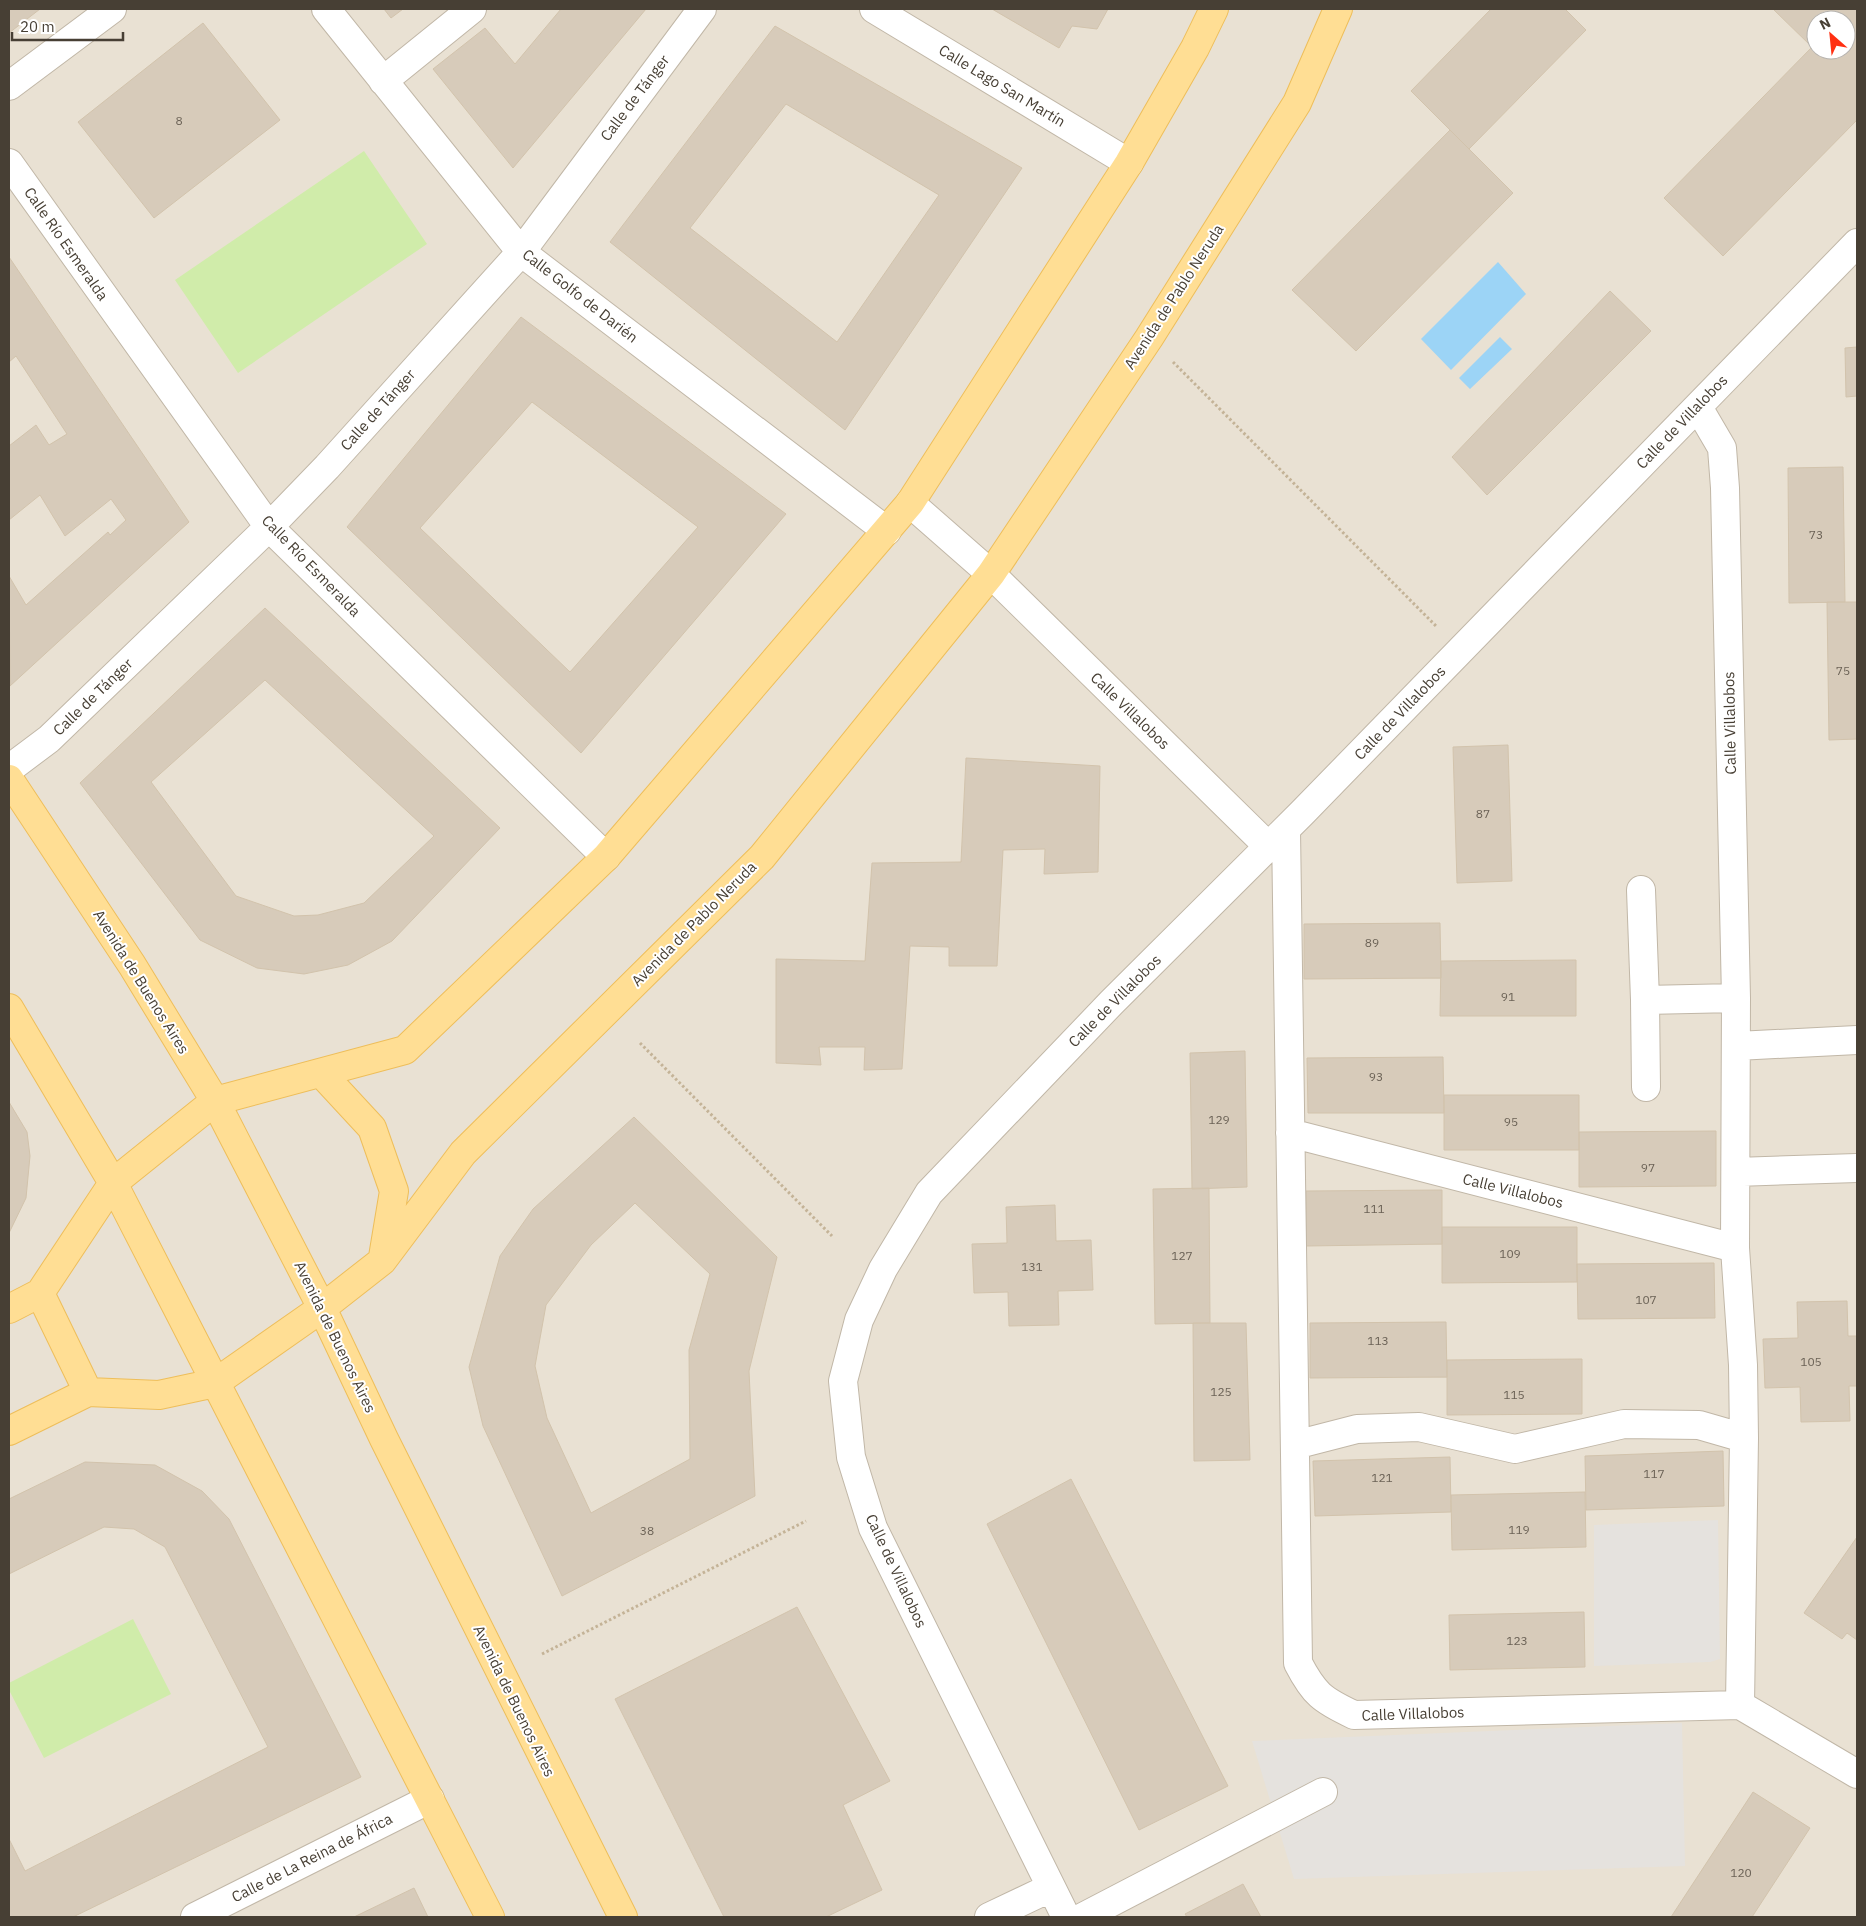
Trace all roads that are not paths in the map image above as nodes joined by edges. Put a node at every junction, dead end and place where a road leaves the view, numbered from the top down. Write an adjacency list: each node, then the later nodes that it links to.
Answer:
1 (112, 9): 9 (street)
2 (326, 9): 8 (street, Calle Golfo de Darién)
3 (472, 9): 8 (street)
4 (702, 9): 13 (street, Calle de Tánger)
5 (874, 9): 11 (street, Calle Lago San Martín)
6 (1214, 9): 11 (main road)
7 (1338, 9): 18 (main road, Avenida de Pablo Neruda)
8 (383, 81): 13 (street, Calle Golfo de Darién)
9 (9, 86)
10 (9, 163): 16 (street, Calle Río Esmeralda)
11 (1129, 163): 15 (main road)
12 (1857, 243): 14 (street, Calle de Villalobos)
13 (521, 252): 16 (street, Calle de Tánger); 17 (street, Calle Golfo de Darién)
14 (1698, 407): 21 (street, Calle de Villalobos); 24 (street, Calle Villalobos)
15 (910, 504): 17 (main road); 18 (street)
16 (269, 528): 19 (street, Calle de Tánger); 22 (street, Calle Río Esmeralda)
17 (887, 530): 22 (main road)
18 (990, 574): 21 (street, Calle Villalobos); 37 (main road, Avenida de Pablo Neruda)
19 (9, 769)
20 (9, 779): 31 (main road, Avenida de Buenos Aires)
21 (1277, 838): 32 (street, Calle Villalobos); 50 (street, Calle de Villalobos)
22 (606, 857): 29 (main road)
23 (1641, 890): 25 (street)
24 (1736, 998): 25 (street); 28 (street, Calle Villalobos)
25 (1645, 1000): 30 (street)
26 (9, 1008): 35 (main road)
27 (1857, 1040): 28 (street)
28 (1737, 1046): 34 (street, Calle Villalobos)
29 (322, 1074): 31 (main road); 37 (main road)
30 (1646, 1087)
31 (215, 1101): 35 (main road); 39 (main road, Avenida de Buenos Aires)
32 (1290, 1133): 36 (street, Calle Villalobos); 45 (street, Calle Villalobos)
33 (1857, 1168): 34 (street)
34 (1736, 1172): 36 (street, Calle Villalobos)
35 (113, 1183): 38 (main road); 41 (main road)
36 (1735, 1248): 44 (street, Calle Villalobos)
37 (382, 1261): 39 (main road, Avenida de Pablo Neruda)
38 (40, 1293): 40 (main road); 42 (main road)
39 (322, 1308): 41 (main road, Avenida de Pablo Neruda); 53 (main road, Avenida de Buenos Aires)
40 (9, 1310)
41 (215, 1383): 42 (main road); 49 (main road)
42 (88, 1392): 43 (main road)
43 (9, 1431)
44 (1744, 1438): 45 (street); 46 (street, Calle Villalobos)
45 (1295, 1445): 46 (street, Calle Villalobos)
46 (1740, 1705): 47 (street)
47 (1857, 1774)
48 (1323, 1792): 56 (street)
49 (430, 1799): 51 (street, Calle de La Reina de África); 52 (main road)
50 (1050, 1888): 54 (street); 55 (street, Calle de Villalobos)
51 (194, 1917)
52 (490, 1917)
53 (623, 1917)
54 (989, 1917)
55 (1066, 1917)
56 (1083, 1917)

